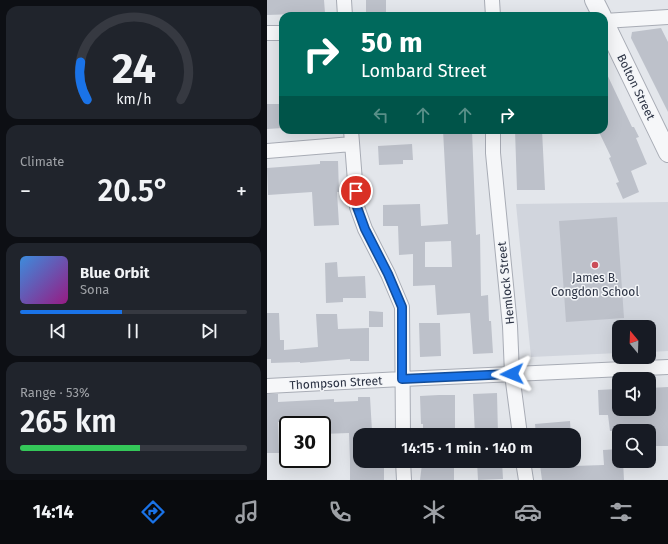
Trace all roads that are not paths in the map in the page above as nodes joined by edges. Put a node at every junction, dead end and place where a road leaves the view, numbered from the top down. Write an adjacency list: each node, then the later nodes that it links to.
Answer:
1 (344, 0): 4 (street)
2 (492, 0): 5 (street)
3 (594, 0): 6 (street)
4 (345, 12)
5 (493, 12)
6 (600, 12)
7 (668, 17): 8 (street)
8 (608, 21)
9 (608, 29): 15 (street, Bolton Street)
10 (279, 33): 11 (street)
11 (267, 34)
12 (493, 134): 17 (street, Hemlock Street)
13 (351, 137): 14 (street); 18 (street)
14 (267, 151)
15 (668, 153)
16 (668, 368): 17 (street, Thompson Street)
17 (512, 374): 18 (street, Thompson Street); 21 (street, Hemlock Street)
18 (402, 379): 19 (street, Thompson Street); 20 (street)
19 (267, 386)
20 (403, 428)
21 (519, 428)
22 (403, 468): 24 (street)
23 (524, 468): 25 (street)
24 (404, 480)
25 (526, 480)

